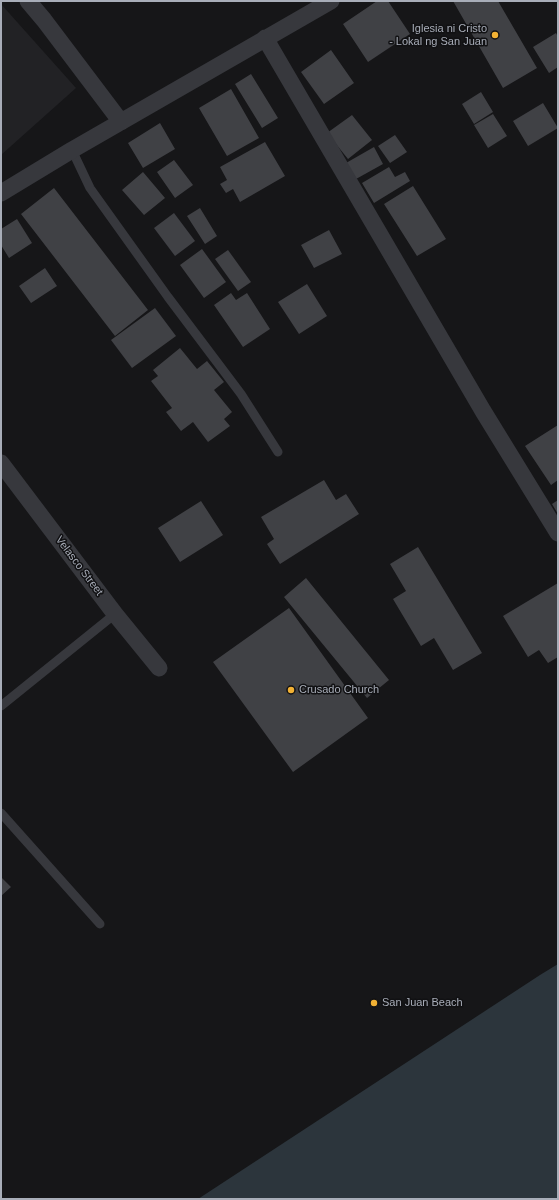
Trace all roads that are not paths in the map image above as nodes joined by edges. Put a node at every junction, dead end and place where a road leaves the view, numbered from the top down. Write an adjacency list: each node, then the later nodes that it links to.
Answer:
1 (28, 1): 4 (street)
2 (331, 1): 3 (street)
3 (265, 38): 4 (street); 9 (street)
4 (121, 122): 5 (street)
5 (72, 150): 6 (street); 7 (lane)
6 (1, 193)
7 (278, 452)
8 (1, 463): 10 (street, Velasco Street)
9 (558, 533)
10 (115, 614): 11 (street, Velasco Street); 12 (lane)
11 (159, 668)
12 (1, 706)
13 (1, 813): 14 (lane)
14 (100, 924)

